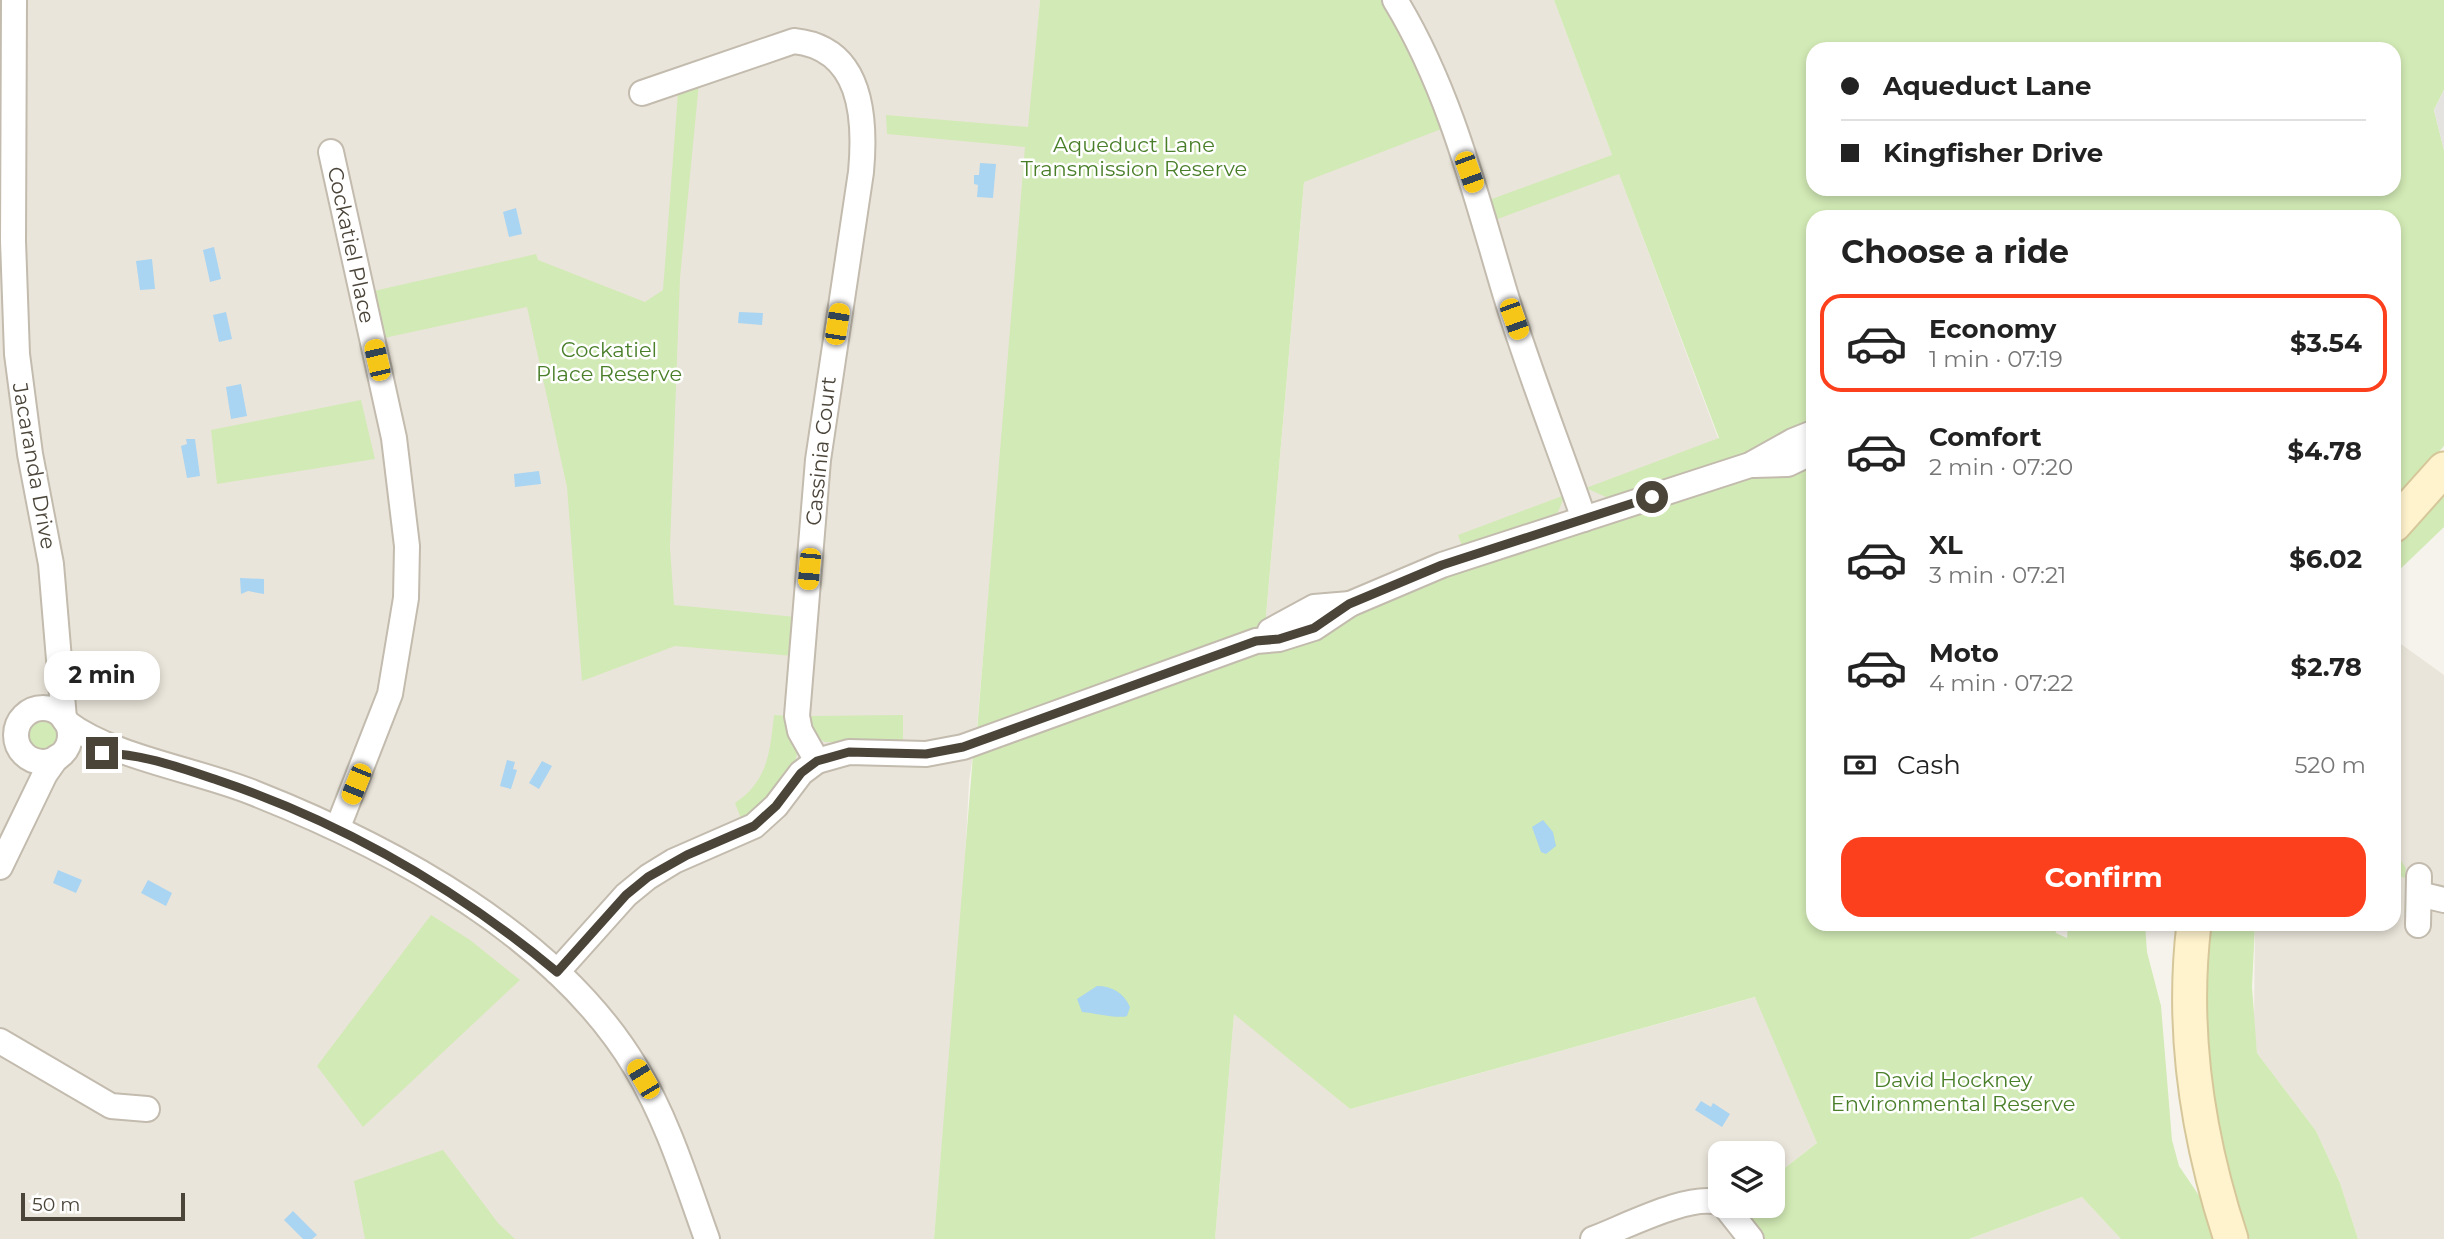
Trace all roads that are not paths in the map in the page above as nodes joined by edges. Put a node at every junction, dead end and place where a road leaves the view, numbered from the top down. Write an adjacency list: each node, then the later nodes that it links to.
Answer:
1 (14, 0): 11 (street, Jacaranda Drive)
2 (1395, 0): 10 (street)
3 (642, 93): 18 (street, Cassinia Court)
4 (331, 152): 20 (street, Cockatiel Place)
5 (1806, 436): 7 (street)
6 (1806, 455): 7 (street)
7 (1749, 465): 10 (street)
8 (2444, 469): 9 (main road)
9 (2401, 516)
10 (1584, 519): 18 (street)
11 (57, 638): 12 (street, Jacaranda Drive); 14 (street, Jacaranda Drive)
12 (28, 712): 13 (street); 14 (street); 15 (street)
13 (0, 718)
14 (65, 721): 16 (street); 17 (street)
15 (14, 745): 17 (street); 19 (street)
16 (134, 754): 17 (street); 20 (street)
17 (59, 756): 19 (street)
18 (817, 761): 25 (street)
19 (18, 826): 21 (street)
20 (338, 827): 25 (street)
21 (0, 867)
22 (2444, 900): 23 (street)
23 (2418, 925)
24 (2194, 931): 33 (main road)
25 (557, 972): 30 (street)
26 (0, 1041): 27 (street)
27 (147, 1109)
28 (1708, 1200): 31 (street)
29 (1734, 1218): 32 (street)
30 (707, 1239)
31 (1593, 1239)
32 (1751, 1239)
33 (2231, 1239)

